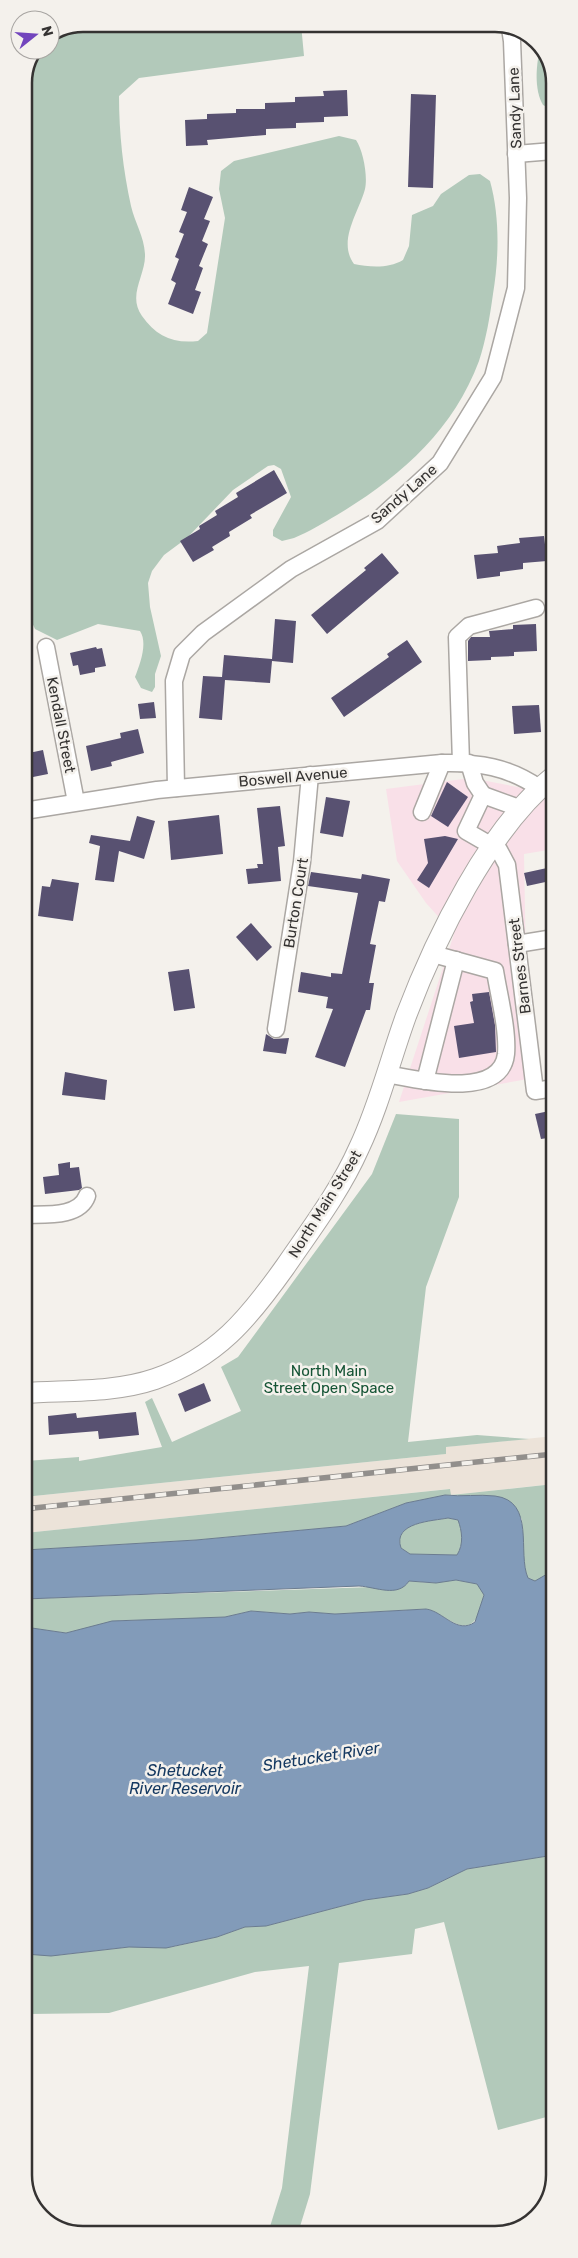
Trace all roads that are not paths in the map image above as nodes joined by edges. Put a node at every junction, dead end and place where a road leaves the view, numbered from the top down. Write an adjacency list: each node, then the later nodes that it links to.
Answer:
1 (511, 35): 3 (street, Sandy Lane)
2 (546, 152): 3 (street)
3 (516, 154): 10 (street, Sandy Lane)
4 (536, 608): 7 (street)
5 (46, 647): 12 (street, Kendall Street)
6 (442, 763): 7 (street, Boswell Avenue); 8 (street, Boswell Avenue); 15 (street)
7 (465, 763): 9 (street, Boswell Avenue); 11 (street)
8 (310, 775): 10 (street, Boswell Avenue); 21 (street, Burton Court)
9 (546, 782): 13 (main road, North Main Street)
10 (176, 788): 12 (street, Boswell Avenue)
11 (483, 795): 13 (street); 16 (street)
12 (76, 802): 14 (street, Boswell Avenue)
13 (519, 808): 16 (main road, North Main Street)
14 (32, 810)
15 (422, 812)
16 (493, 846): 18 (street, Barnes Street); 19 (main road, North Main Street)
17 (546, 939): 18 (street)
18 (517, 944): 24 (street, Barnes Street)
19 (433, 954): 20 (street); 22 (main road, North Main Street)
20 (456, 960): 23 (street); 23 (street)
21 (276, 1030)
22 (387, 1074): 23 (street); 27 (main road, North Main Street)
23 (426, 1081)
24 (546, 1089)
25 (87, 1196): 26 (street)
26 (32, 1214)
27 (32, 1393)

